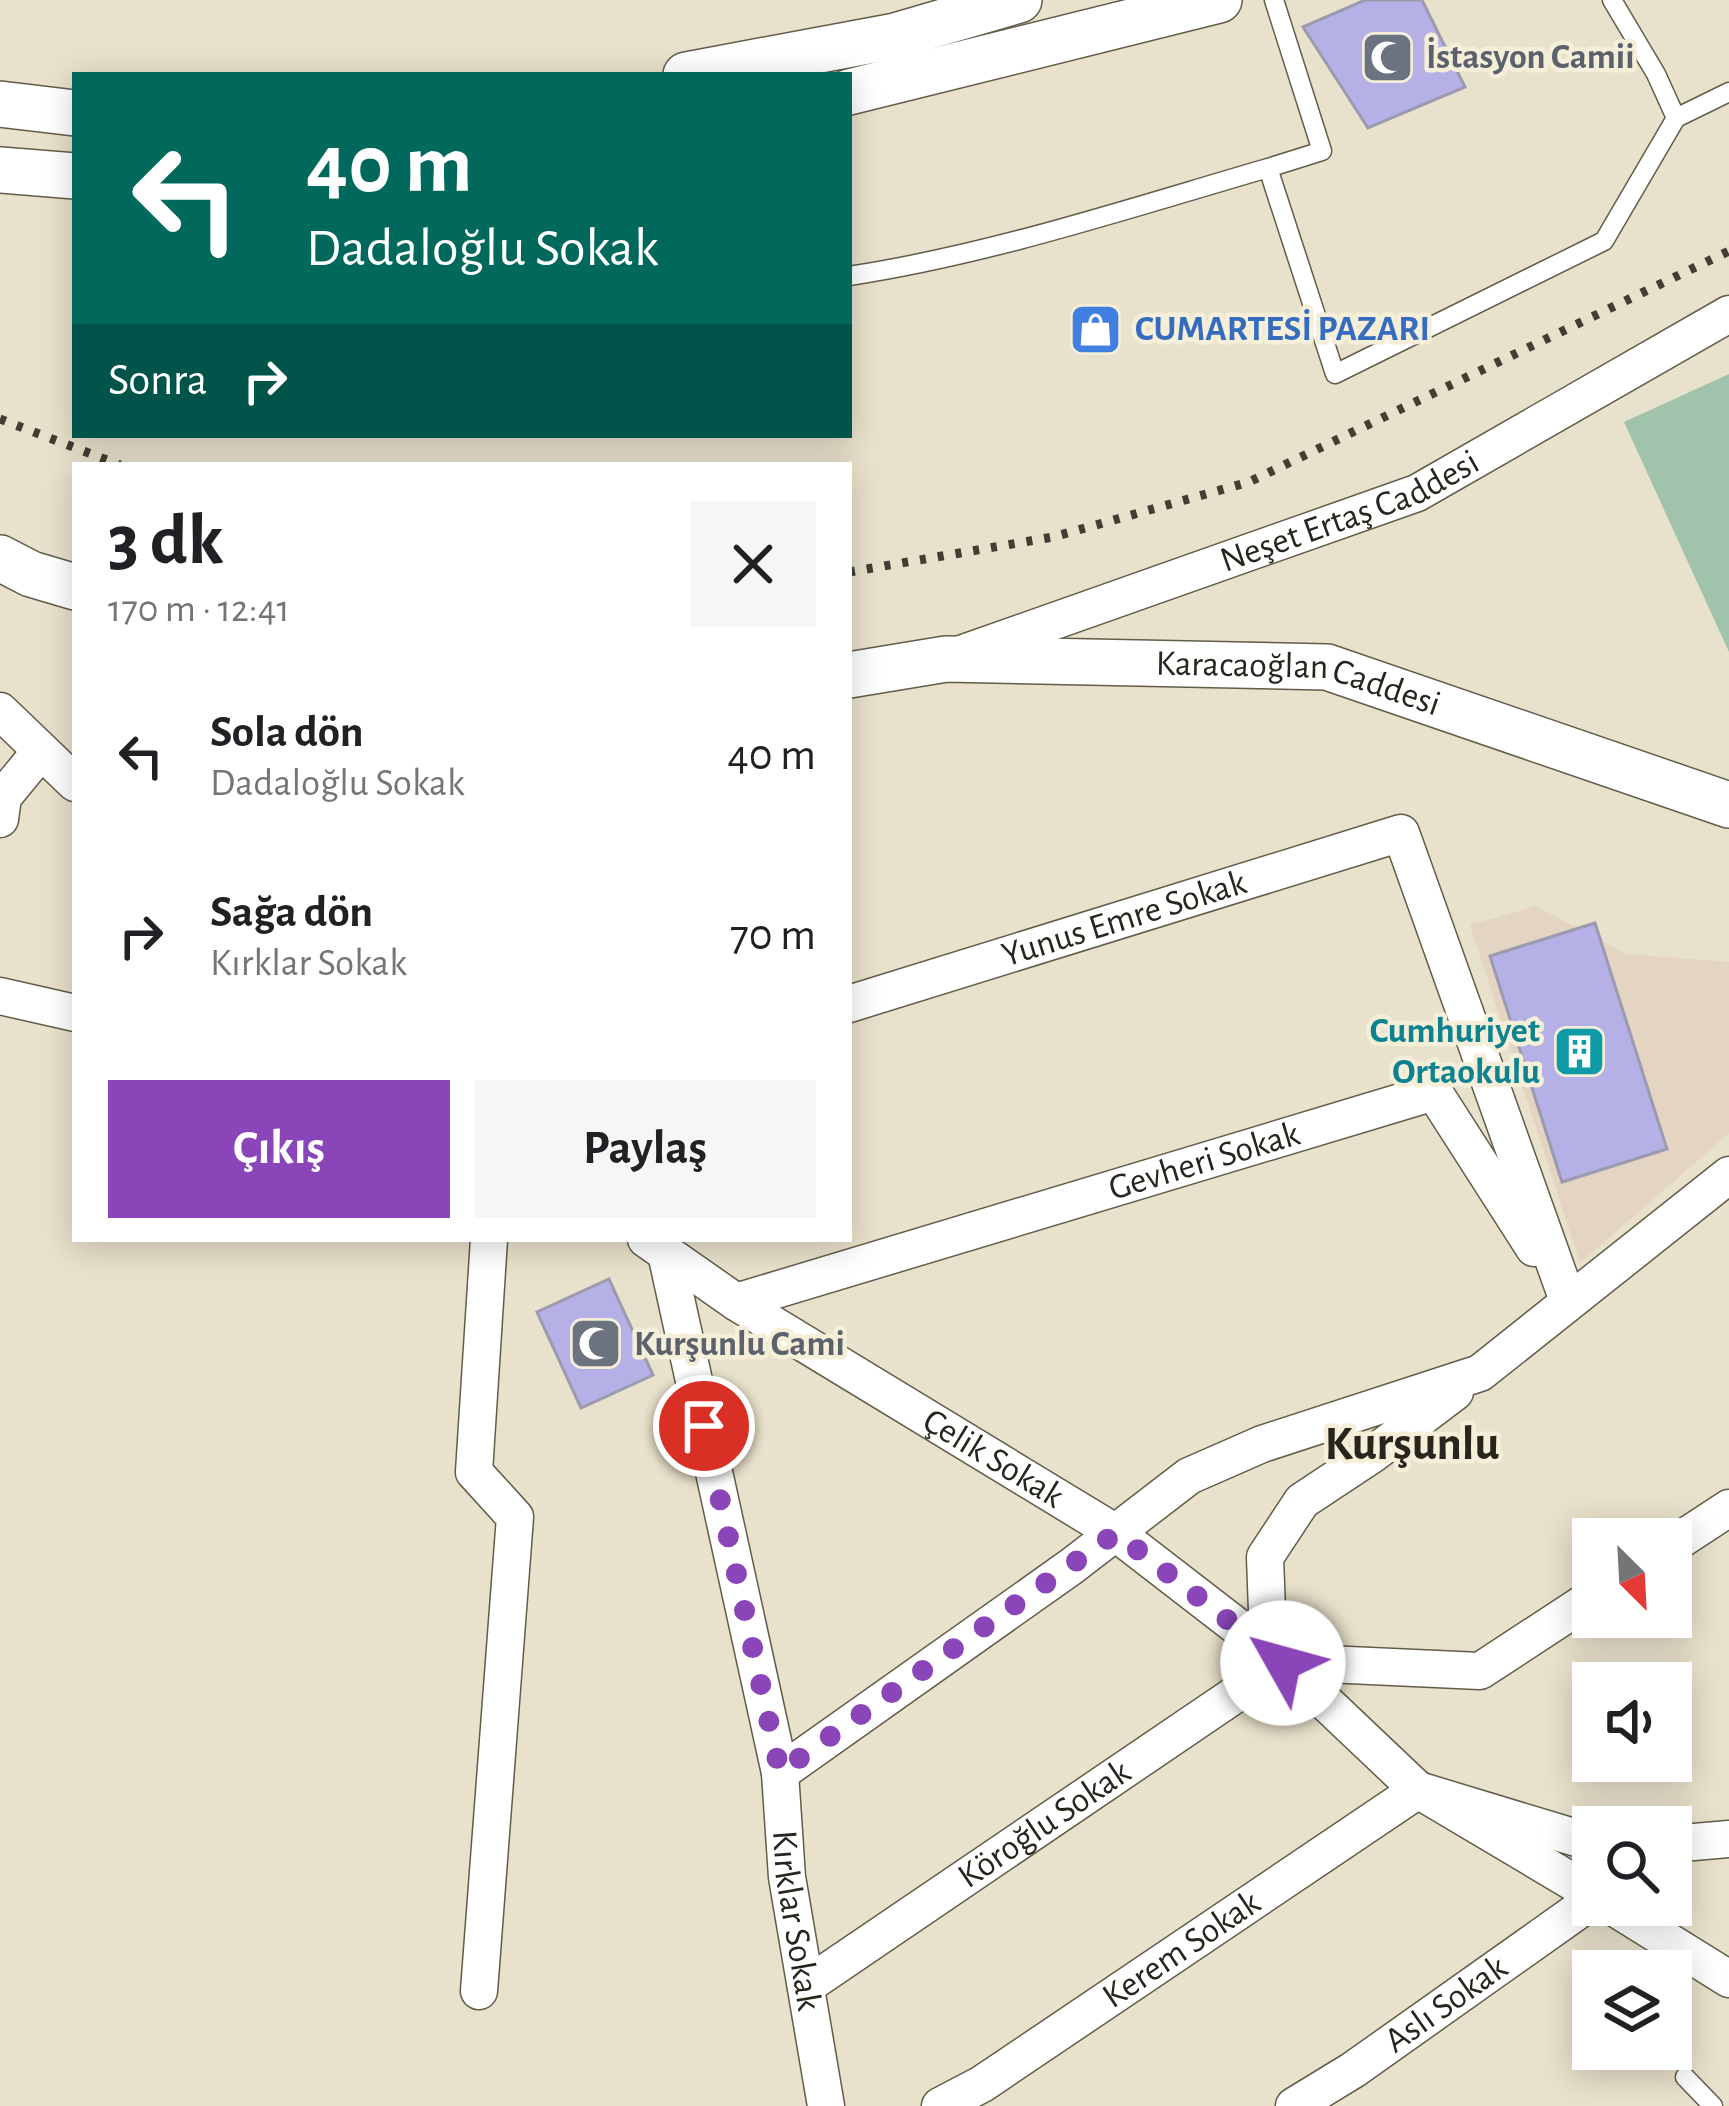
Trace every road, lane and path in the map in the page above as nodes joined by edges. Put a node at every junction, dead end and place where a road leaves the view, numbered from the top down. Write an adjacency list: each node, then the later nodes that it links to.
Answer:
1 (1019, 0): 5 (street)
2 (1219, 0): 7 (street)
3 (1274, 0): 12 (lane)
4 (1612, 0): 11 (lane)
5 (702, 72)
6 (0, 87): 9 (street)
7 (852, 91)
8 (1729, 92): 11 (lane)
9 (0, 104): 10 (street)
10 (72, 113)
11 (1676, 118): 12 (lane)
12 (1268, 168): 15 (lane)
13 (0, 170): 14 (street)
14 (72, 176)
15 (852, 275)
16 (1729, 314): 19 (street, Neşet Ertaş Caddesi)
17 (0, 558): 18 (street)
18 (72, 586)
19 (946, 659): 20 (street, Karacaoğlan Caddesi); 24 (street, Karacaoğlan Caddesi)
20 (852, 675)
21 (0, 710): 22 (street)
22 (40, 752): 23 (street); 25 (street)
23 (72, 780)
24 (1729, 806)
25 (0, 819)
26 (0, 996): 28 (street)
27 (852, 1003): 32 (street, Yunus Emre Sokak)
28 (72, 1012)
29 (1729, 1174): 32 (street)
30 (489, 1242): 50 (street)
31 (658, 1244): 33 (street, Çelik Sokak); 40 (street, Kırklar Sokak)
32 (1568, 1301): 33 (street, Gevheri Sokak); 34 (street)
33 (736, 1302): 37 (street, Çelik Sokak)
34 (1480, 1373): 37 (street); 39 (street)
35 (1729, 1508): 36 (street)
36 (1692, 1532)
37 (1116, 1533): 39 (street, Çelik Sokak); 40 (street)
38 (1572, 1611): 39 (street)
39 (1283, 1663): 41 (street, Çelik Sokak); 49 (street, Köroğlu Sokak)
40 (780, 1772): 49 (street, Kırklar Sokak)
41 (1418, 1790): 42 (street); 45 (street, Çelik Sokak); 53 (street, Kerem Sokak)
42 (1572, 1837)
43 (1729, 1839): 44 (street)
44 (1692, 1842)
45 (1572, 1884)
46 (1572, 1912): 54 (street, Aslı Sokak)
47 (1644, 1926): 48 (street)
48 (1729, 1979)
49 (806, 1986): 52 (street, Kırklar Sokak)
50 (479, 1990)
51 (1684, 2077): 55 (lane)
52 (826, 2106)
53 (940, 2106)
54 (1294, 2106)
55 (1713, 2106)

